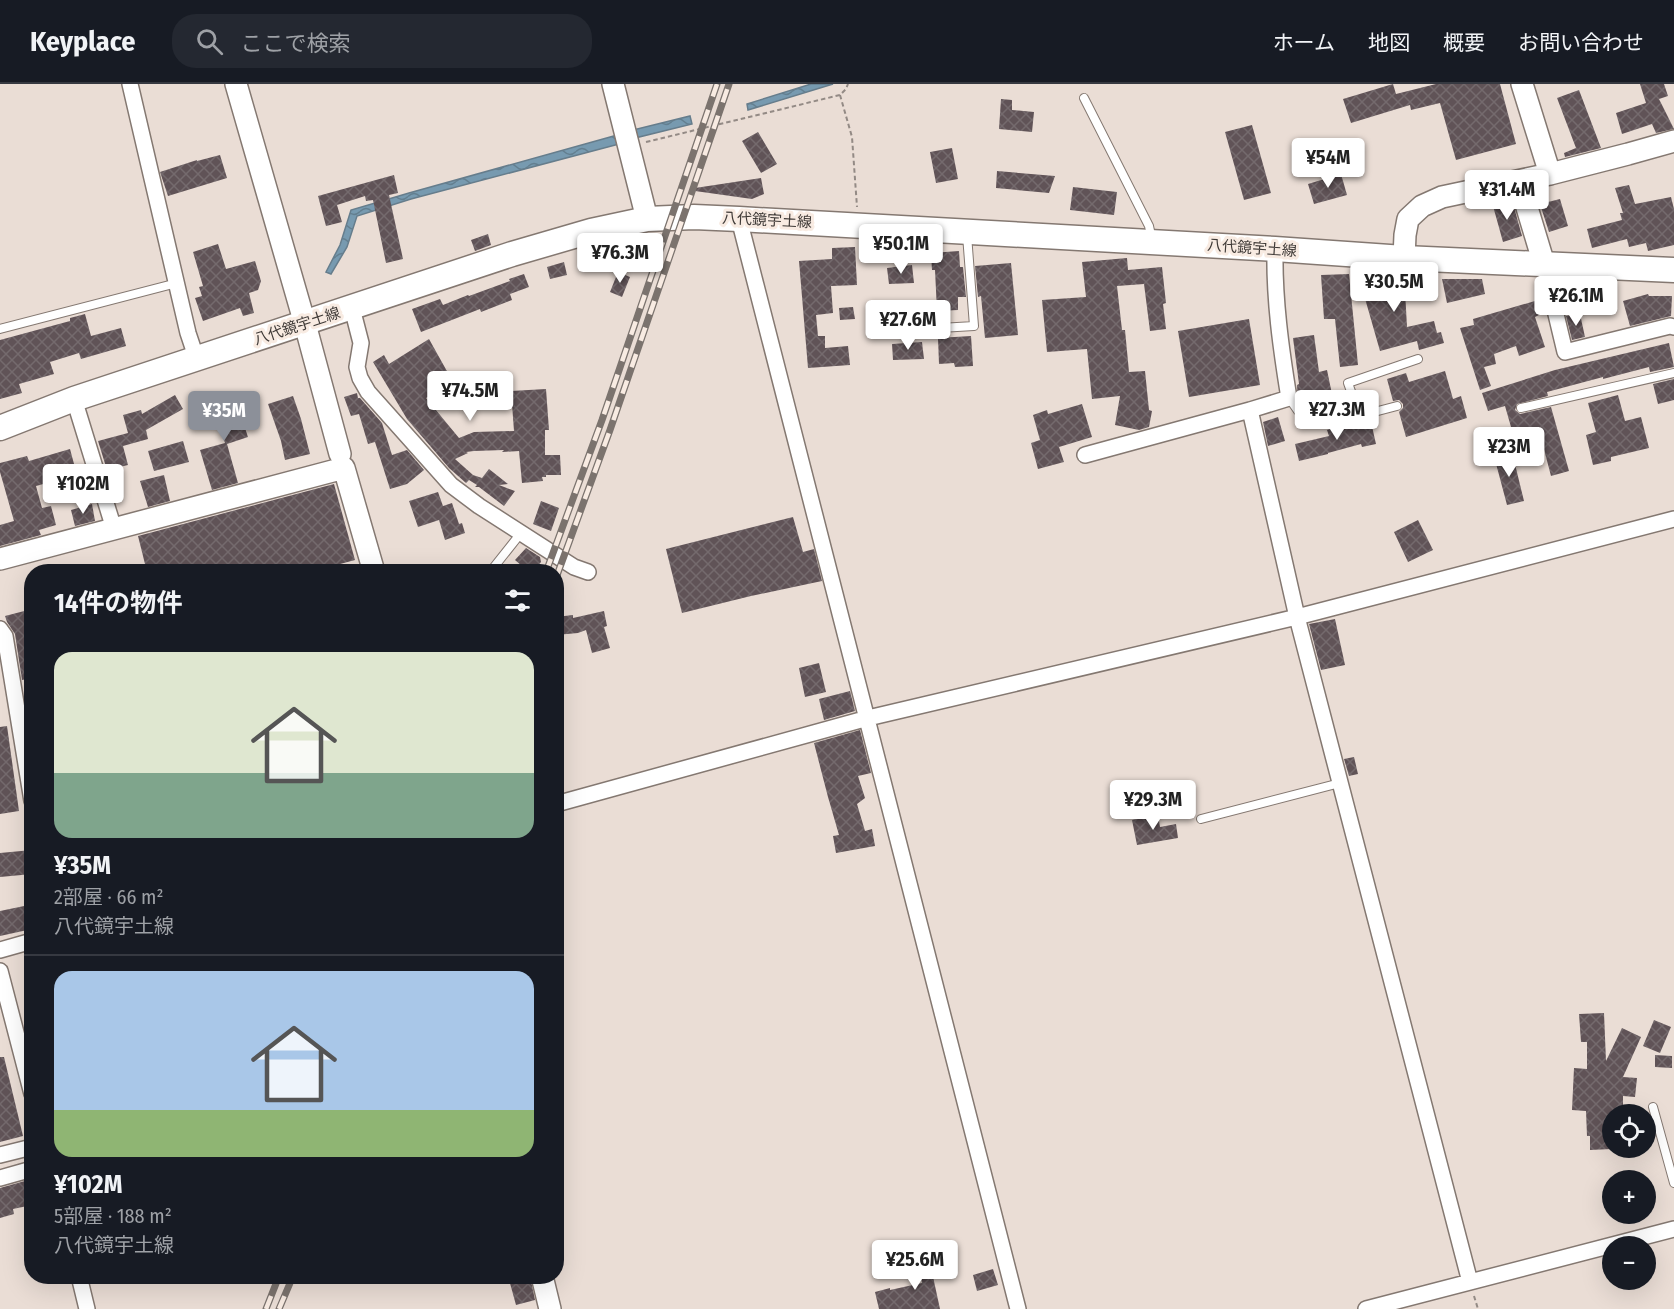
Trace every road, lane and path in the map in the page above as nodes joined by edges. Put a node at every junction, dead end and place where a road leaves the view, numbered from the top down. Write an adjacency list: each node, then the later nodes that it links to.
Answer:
1 (130, 84): 21 (street)
2 (236, 84): 23 (street)
3 (613, 84): 9 (street)
4 (848, 84): 6 (path)
5 (1522, 84): 10 (street)
6 (840, 95): 9 (path); 14 (path)
7 (1083, 98): 16 (lane)
8 (1674, 141): 10 (street)
9 (630, 147): 12 (street)
10 (1550, 174): 11 (street)
11 (1519, 181): 18 (street); 19 (street)
12 (647, 219): 13 (main road, 八代鏡宇土線); 22 (main road, 八代鏡宇土線)
13 (739, 219): 14 (main road, 八代鏡宇土線); 48 (street)
14 (859, 225): 15 (main road, 八代鏡宇土線)
15 (966, 231): 16 (main road, 八代鏡宇土線); 26 (lane)
16 (1152, 242): 17 (main road, 八代鏡宇土線)
17 (1275, 249): 18 (main road, 八代鏡宇土線); 31 (street)
18 (1404, 258): 19 (main road, 八代鏡宇土線)
19 (1544, 264): 20 (main road, 八代鏡宇土線); 24 (street)
20 (1674, 270)
21 (177, 283): 25 (lane); 28 (street)
22 (352, 308): 23 (main road, 八代鏡宇土線); 41 (street)
23 (305, 324): 28 (main road, 八代鏡宇土線); 37 (street)
24 (1674, 327)
25 (0, 329)
26 (923, 329)
27 (1418, 359): 30 (lane)
28 (197, 360): 32 (main road, 八代鏡宇土線)
29 (1674, 373): 34 (lane)
30 (1353, 397): 31 (lane); 33 (lane)
31 (1289, 398): 35 (street)
32 (74, 399): 36 (main road, 八代鏡宇土線); 40 (street)
33 (1397, 406)
34 (1521, 408)
35 (1250, 410): 38 (street); 46 (street)
36 (0, 428)
37 (340, 454)
38 (1085, 455)
39 (1674, 519): 46 (street)
40 (114, 529): 42 (street); 43 (street)
41 (521, 533): 44 (lane); 45 (street)
42 (0, 558)
43 (372, 564)
44 (496, 564)
45 (588, 572)
46 (1297, 617): 48 (street); 50 (street)
47 (0, 628): 49 (street)
48 (868, 718): 51 (street); 70 (street)
49 (24, 752)
50 (1340, 783): 52 (lane); 65 (street)
51 (564, 802)
52 (1201, 819)
53 (24, 943): 54 (street)
54 (0, 950)
55 (0, 971): 56 (street)
56 (5, 1012): 57 (street)
57 (24, 1070)
58 (1656, 1118): 63 (lane)
59 (24, 1148): 60 (street)
60 (0, 1155)
61 (24, 1171): 62 (street)
62 (0, 1178)
63 (1674, 1183)
64 (1674, 1229): 65 (street)
65 (1470, 1282): 71 (street)
66 (81, 1284): 68 (street)
67 (544, 1284): 69 (street)
68 (87, 1309)
69 (550, 1309)
70 (1018, 1309)
71 (1366, 1309)

